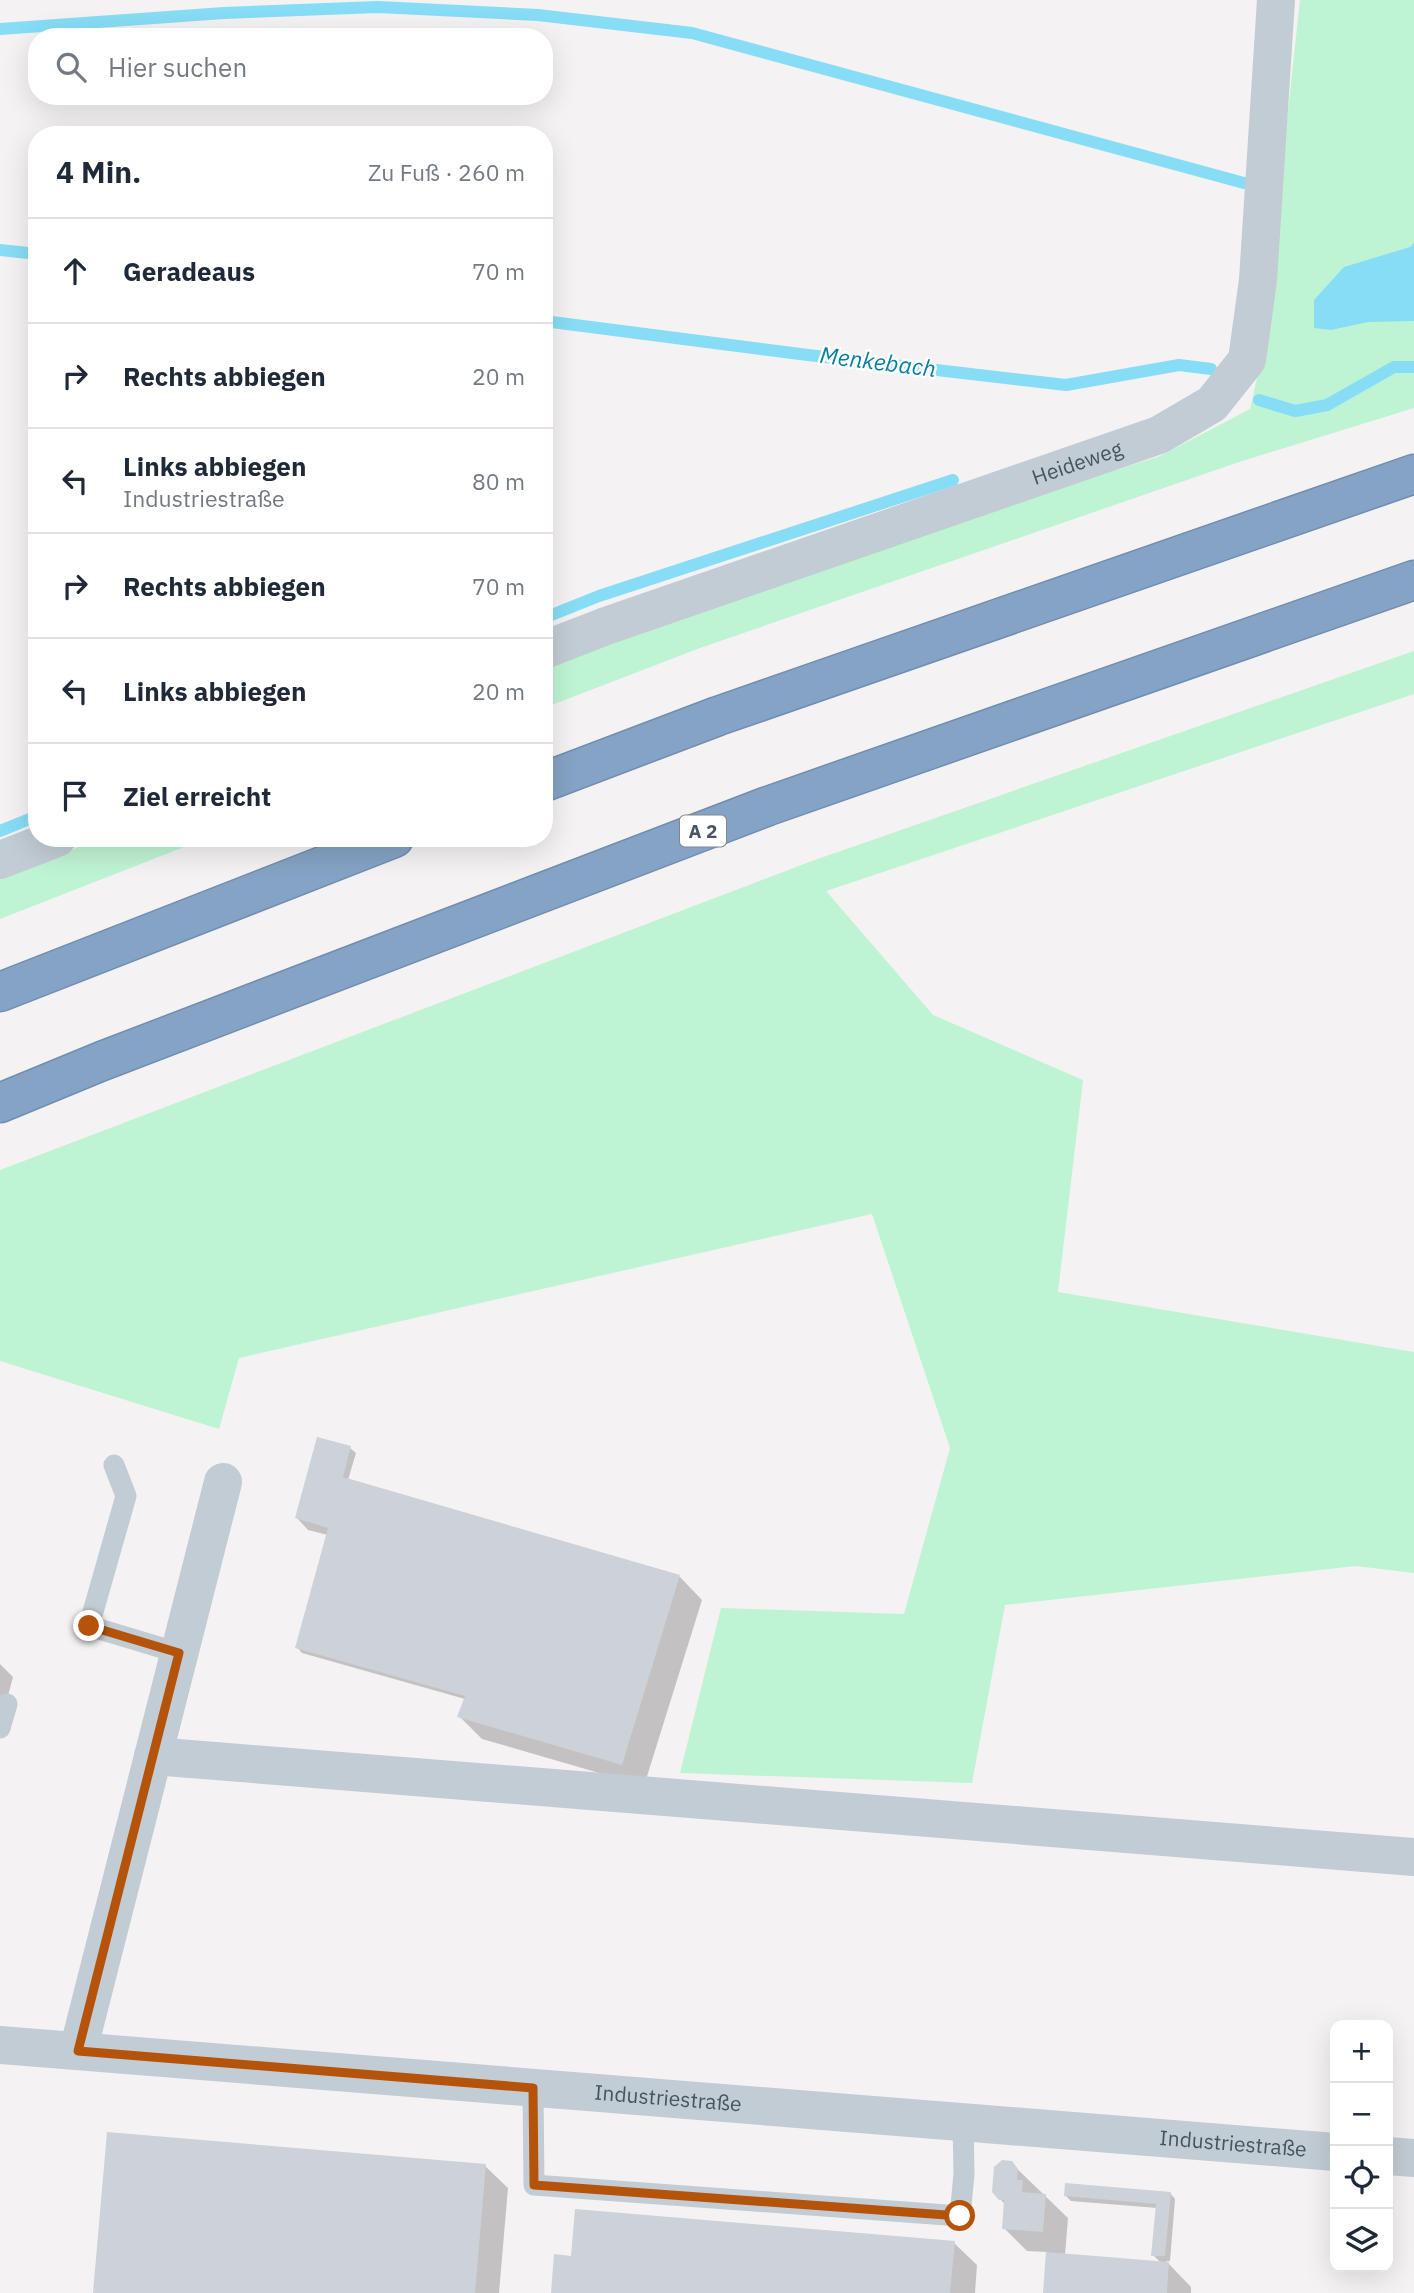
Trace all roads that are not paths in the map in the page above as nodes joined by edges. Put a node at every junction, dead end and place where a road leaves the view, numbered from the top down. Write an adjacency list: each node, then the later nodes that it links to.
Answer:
1 (1276, 0): 4 (street, Heideweg)
2 (1414, 474): 5 (highway)
3 (1414, 580): 10 (highway, A 2)
4 (553, 647)
5 (553, 779)
6 (34, 847): 8 (street)
7 (371, 847): 9 (highway)
8 (0, 860)
9 (0, 992)
10 (0, 1103)
11 (114, 1465): 13 (lane)
12 (223, 1482): 13 (street)
13 (179, 1653): 16 (street)
14 (7, 1704): 15 (lane)
15 (0, 1728)
16 (153, 1756): 17 (street); 19 (street)
17 (1414, 1857)
18 (0, 2045): 19 (street, Industriestraße)
19 (78, 2051): 20 (street, Industriestraße)
20 (533, 2088): 21 (street, Industriestraße); 21 (lane)
21 (963, 2122): 22 (street, Industriestraße)
22 (1330, 2152)
23 (1393, 2156): 24 (street)
24 (1414, 2158)

